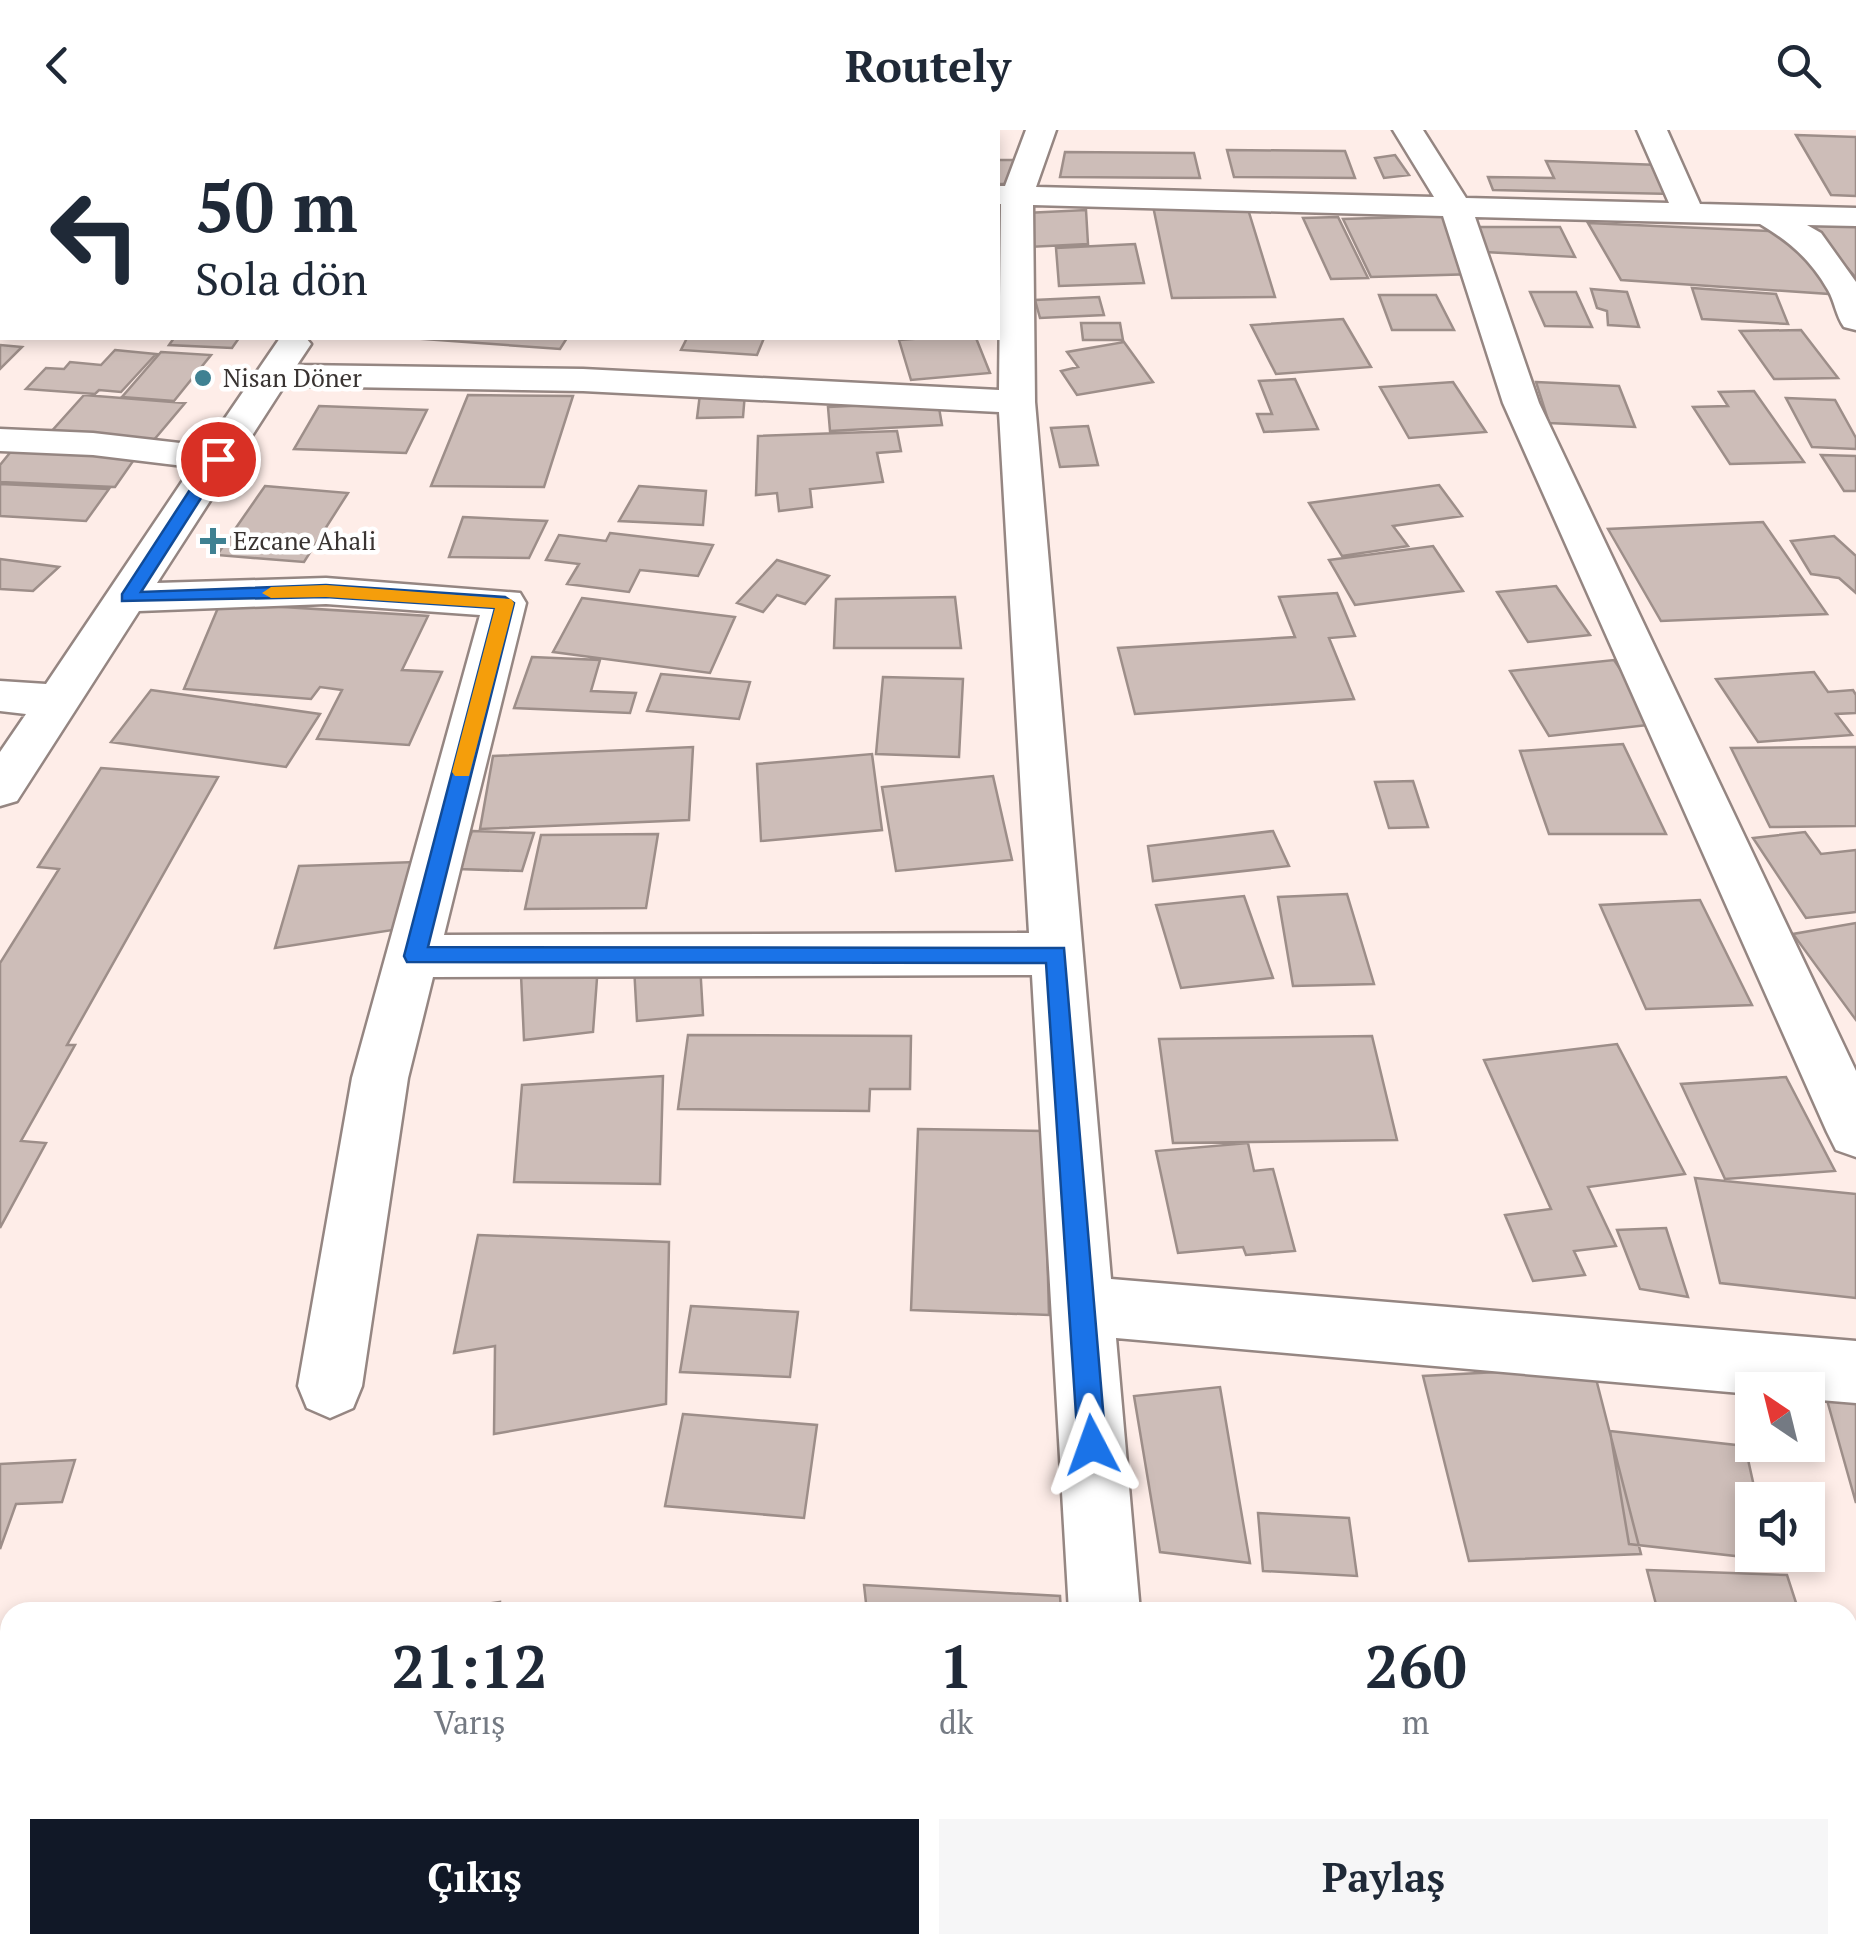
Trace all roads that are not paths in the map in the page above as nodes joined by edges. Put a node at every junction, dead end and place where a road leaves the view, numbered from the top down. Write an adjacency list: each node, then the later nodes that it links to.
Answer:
1 (1041, 130): 4 (street)
2 (1408, 130): 5 (street)
3 (1652, 130): 6 (street)
4 (1007, 196): 5 (street); 12 (street)
5 (1456, 206): 6 (street); 21 (street)
6 (1689, 213): 7 (street)
7 (1768, 215): 8 (street); 9 (street)
8 (1856, 217)
9 (1856, 320)
10 (296, 340): 11 (street)
11 (272, 375): 12 (street); 14 (street)
12 (1017, 402): 19 (street)
13 (0, 440): 14 (street)
14 (218, 459): 15 (street)
15 (128, 598): 17 (street); 20 (street)
16 (0, 696): 17 (street)
17 (61, 702): 18 (street)
18 (0, 789)
19 (1057, 954): 20 (street); 22 (street)
20 (415, 956): 24 (street)
21 (1856, 1132)
22 (1082, 1306): 23 (street); 25 (street)
23 (1856, 1372)
24 (330, 1386)
25 (1103, 1602)

